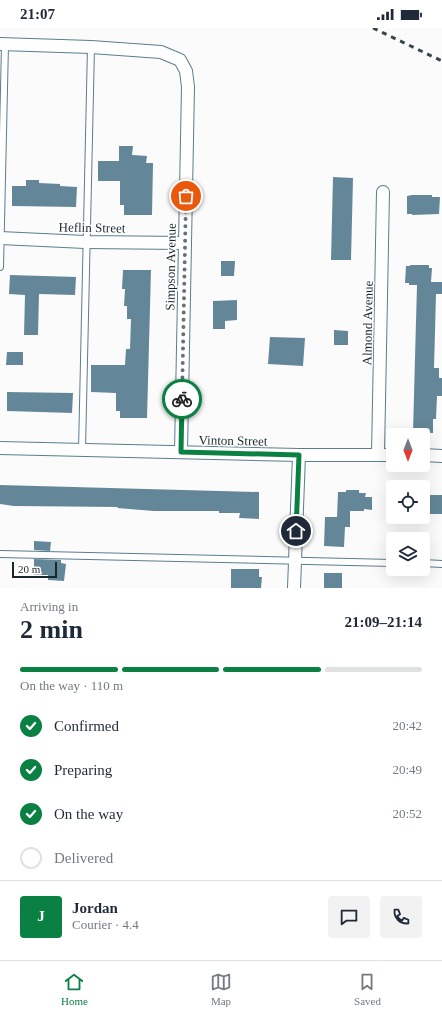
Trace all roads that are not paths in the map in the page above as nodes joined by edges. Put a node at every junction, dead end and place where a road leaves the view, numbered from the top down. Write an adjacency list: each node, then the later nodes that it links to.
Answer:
1 (2, 44): 2 (street); 4 (lane)
2 (91, 47): 5 (lane); 6 (street, Simpson Avenue)
3 (383, 192): 11 (street, Almond Avenue)
4 (0, 238): 5 (street, Heflin Street); 7 (lane)
5 (85, 242): 6 (street, Heflin Street); 9 (lane)
6 (184, 243): 10 (street, Simpson Avenue)
7 (0, 267)
8 (0, 448): 9 (street, Vinton Street)
9 (82, 450): 10 (street, Vinton Street)
10 (181, 452): 12 (street, Vinton Street)
11 (378, 454): 12 (street, Vinton Street); 13 (street, Vinton Street)
12 (299, 455): 17 (street)
13 (386, 455)
14 (430, 455): 15 (street)
15 (442, 456)
16 (0, 554): 17 (lane)
17 (295, 561): 18 (lane); 21 (street)
18 (386, 563)
19 (430, 563): 20 (lane)
20 (442, 564)
21 (294, 588)

